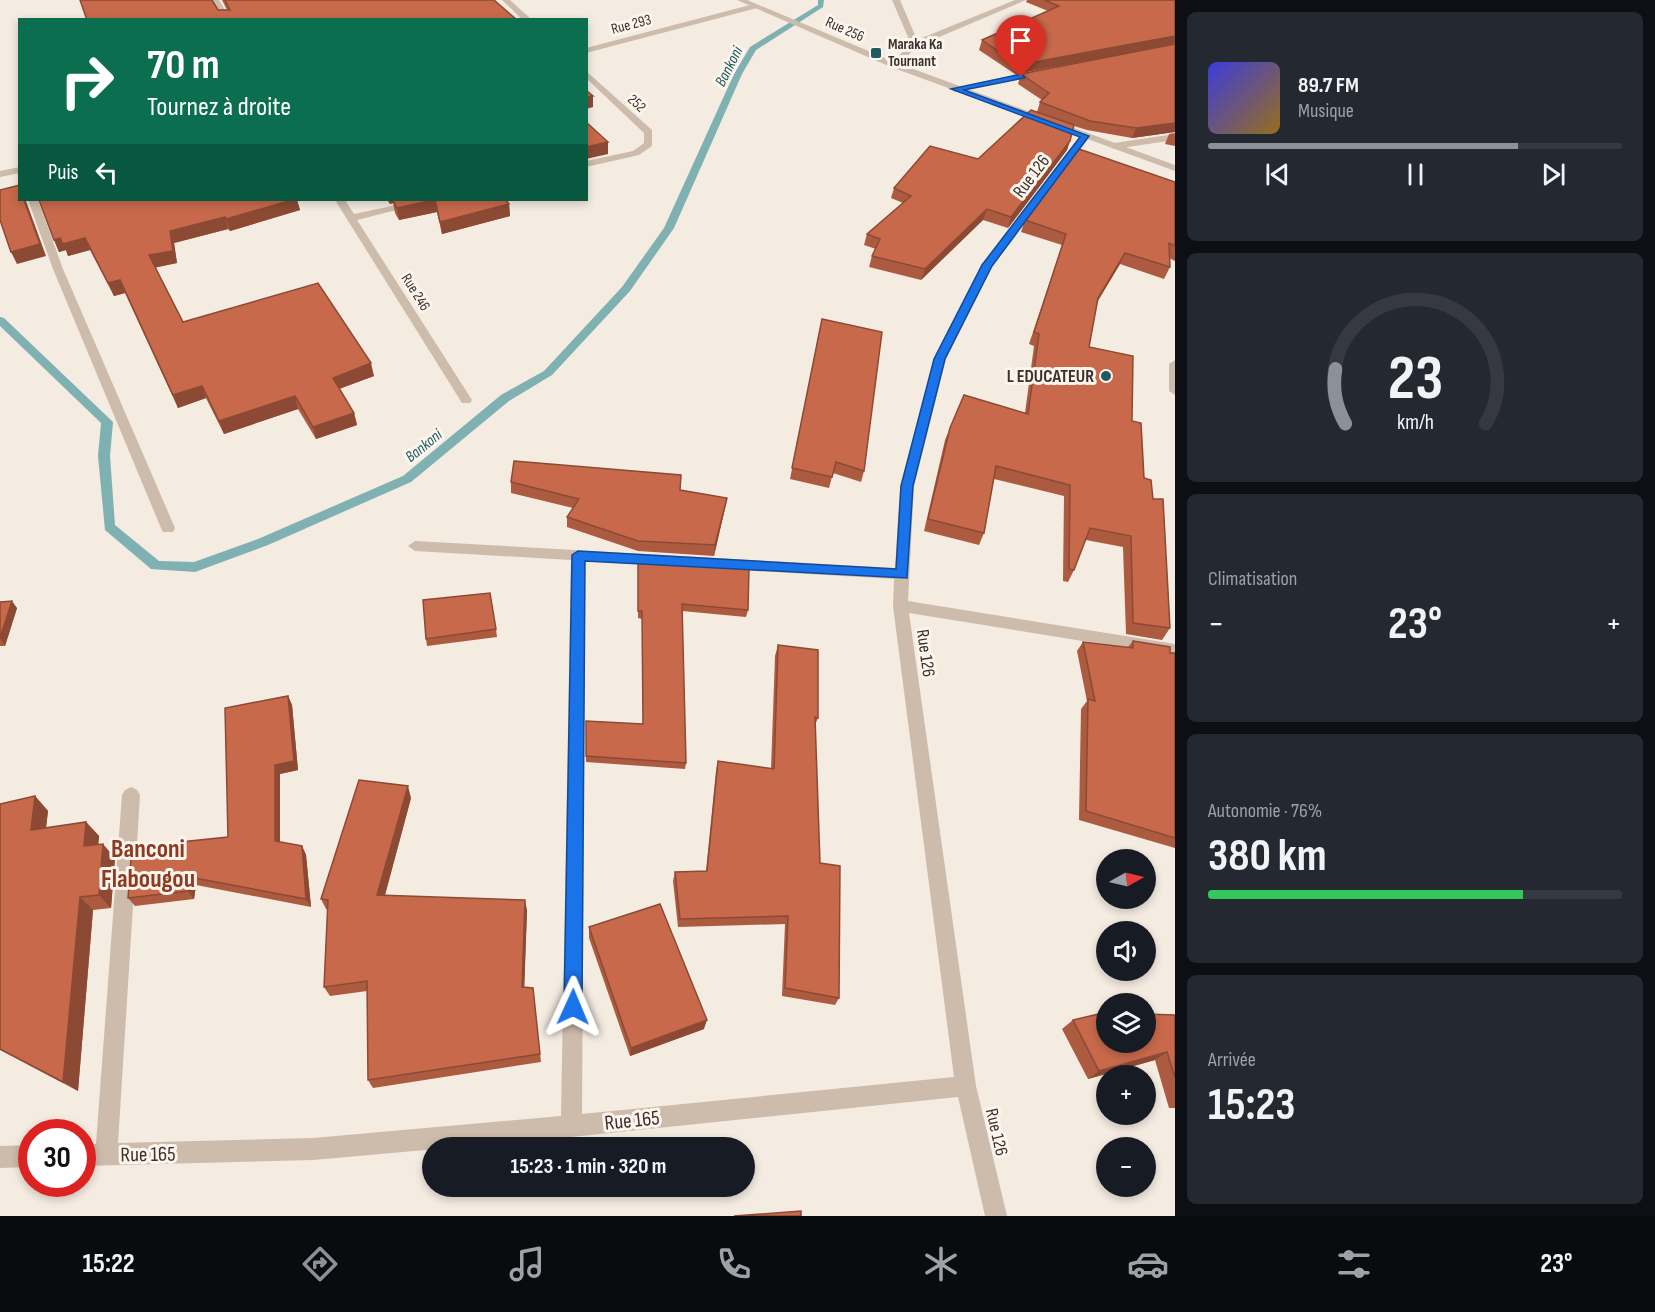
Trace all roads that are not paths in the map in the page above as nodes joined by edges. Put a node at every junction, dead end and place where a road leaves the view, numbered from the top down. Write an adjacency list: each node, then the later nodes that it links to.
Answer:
1 (215, 0): 7 (street)
2 (506, 0): 8 (street)
3 (741, 0): 6 (street, Rue 256)
4 (896, 0): 9 (street)
5 (1022, 0): 9 (street)
6 (754, 6): 10 (street, Rue 293); 11 (street, Rue 256)
7 (226, 18)
8 (526, 18)
9 (915, 44): 11 (street)
10 (588, 50)
11 (894, 65): 14 (street, Rue 256)
12 (1048, 72): 14 (street)
13 (588, 76): 18 (street, 252)
14 (955, 89): 15 (street, Rue 256)
15 (1085, 136): 17 (street, Rue 256); 32 (street, Rue 126)
16 (1175, 137): 17 (street)
17 (1114, 146): 19 (street, Rue 256)
18 (588, 164)
19 (1175, 168)
20 (18, 170): 21 (street)
21 (0, 174)
22 (33, 201): 29 (street)
23 (341, 201): 25 (street, Rue 246)
24 (427, 201): 25 (street)
25 (351, 218): 28 (street, Rue 246)
26 (1175, 364): 27 (street)
27 (1175, 391)
28 (466, 400)
29 (168, 528)
30 (415, 546): 31 (street)
31 (578, 555): 32 (street); 37 (street)
32 (902, 574): 33 (street, Rue 126)
33 (900, 606): 34 (street); 36 (street, Rue 126)
34 (1175, 650)
35 (131, 795): 39 (street)
36 (966, 1086): 37 (street, Rue 165); 42 (street, Rue 126)
37 (571, 1126): 39 (street, Rue 165)
38 (96, 1155): 39 (street, Rue 165)
39 (106, 1155)
40 (18, 1156): 41 (street)
41 (0, 1157)
42 (996, 1216)

